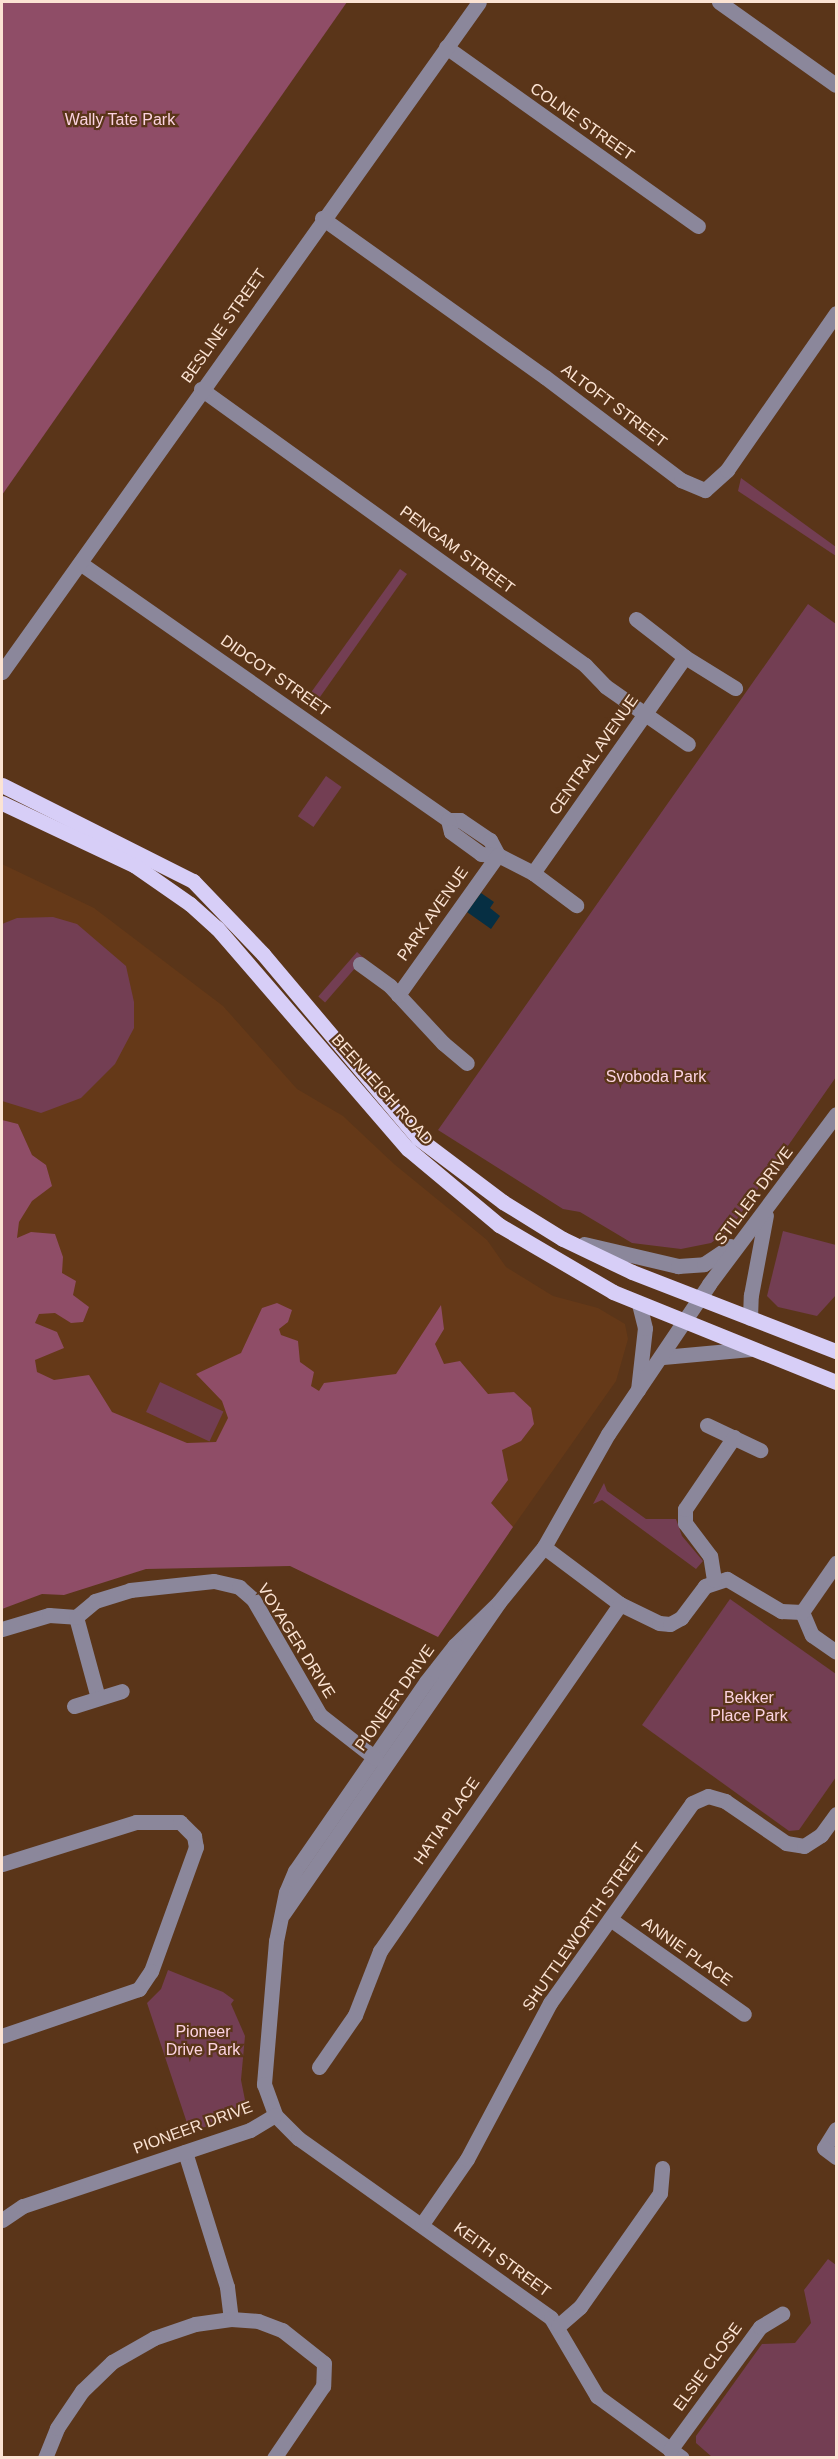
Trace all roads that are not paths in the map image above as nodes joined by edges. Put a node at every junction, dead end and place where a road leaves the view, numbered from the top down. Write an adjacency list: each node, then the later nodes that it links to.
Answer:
1 (479, 2): 3 (street, BESLINE STREET)
2 (719, 2): 4 (street)
3 (446, 47): 5 (street, BESLINE STREET); 6 (street, COLNE STREET)
4 (837, 85)
5 (322, 218): 7 (street, ALTOFT STREET); 8 (street, BESLINE STREET)
6 (698, 226)
7 (837, 313)
8 (201, 389): 9 (street, BESLINE STREET); 14 (street, PENGAM STREET)
9 (80, 562): 12 (street, BESLINE STREET); 18 (street, DIDCOT STREET)
10 (636, 619): 11 (street)
11 (685, 657): 13 (street); 14 (street, CENTRAL AVENUE)
12 (2, 672)
13 (735, 688)
14 (644, 714): 15 (street, PENGAM STREET); 19 (street, CENTRAL AVENUE)
15 (688, 744)
16 (2, 785): 27 (main road, BEENLEIGH ROAD)
17 (2, 802): 29 (main road, BEENLEIGH ROAD)
18 (498, 855): 19 (street, DIDCOT STREET); 22 (street, PARK AVENUE)
19 (533, 873): 20 (street, DIDCOT STREET)
20 (576, 905)
21 (360, 964): 22 (street)
22 (398, 994): 23 (street)
23 (467, 1063)
24 (837, 1114): 25 (street, STILLER DRIVE)
25 (768, 1209): 26 (street, STILLER DRIVE); 30 (street)
26 (756, 1225): 27 (street); 28 (street, STILLER DRIVE)
27 (563, 1239): 28 (main road, BEENLEIGH ROAD)
28 (700, 1299): 30 (main road, BEENLEIGH ROAD); 31 (street, PIONEER DRIVE)
29 (639, 1304): 31 (main road, BEENLEIGH ROAD); 36 (street)
30 (750, 1318): 33 (main road, BEENLEIGH ROAD)
31 (685, 1323): 32 (main road, BEENLEIGH ROAD); 34 (street, PIONEER DRIVE)
32 (751, 1349): 34 (street); 35 (main road, BEENLEIGH ROAD)
33 (837, 1351)
34 (663, 1357): 36 (street, PIONEER DRIVE)
35 (837, 1382)
36 (637, 1393): 40 (street, PIONEER DRIVE)
37 (707, 1425): 38 (street)
38 (734, 1437): 39 (street); 42 (street)
39 (760, 1450)
40 (544, 1547): 43 (street, PIONEER DRIVE); 44 (street)
41 (837, 1563): 45 (street)
42 (714, 1580): 44 (street); 45 (street)
43 (499, 1602): 52 (street, PIONEER DRIVE); 55 (street, PIONEER DRIVE)
44 (620, 1604): 59 (street, HATIA PLACE)
45 (802, 1612): 48 (street)
46 (75, 1617): 47 (street); 50 (street); 52 (street, VOYAGER DRIVE)
47 (2, 1629)
48 (837, 1652)
49 (122, 1691): 50 (street)
50 (98, 1698): 51 (street)
51 (74, 1706)
52 (375, 1758): 55 (street, PIONEER DRIVE)
53 (837, 1814): 56 (street, SHUTTLEWORTH STREET)
54 (2, 1864): 58 (street)
55 (282, 1917): 60 (street, PIONEER DRIVE)
56 (610, 1919): 57 (street, ANNIE PLACE); 66 (street, SHUTTLEWORTH STREET)
57 (744, 2014)
58 (2, 2036)
59 (319, 2067)
60 (275, 2115): 62 (street, PIONEER DRIVE); 66 (street, KEITH STREET)
61 (837, 2129): 63 (street)
62 (184, 2152): 65 (street, PIONEER DRIVE); 68 (street)
63 (837, 2157)
64 (662, 2168): 69 (street)
65 (2, 2220)
66 (422, 2224): 69 (street, KEITH STREET)
67 (782, 2314): 70 (street, ELSIE CLOSE)
68 (231, 2319): 71 (street); 72 (street)
69 (558, 2326): 70 (street, KEITH STREET)
70 (676, 2454)
71 (45, 2457)
72 (274, 2457)

